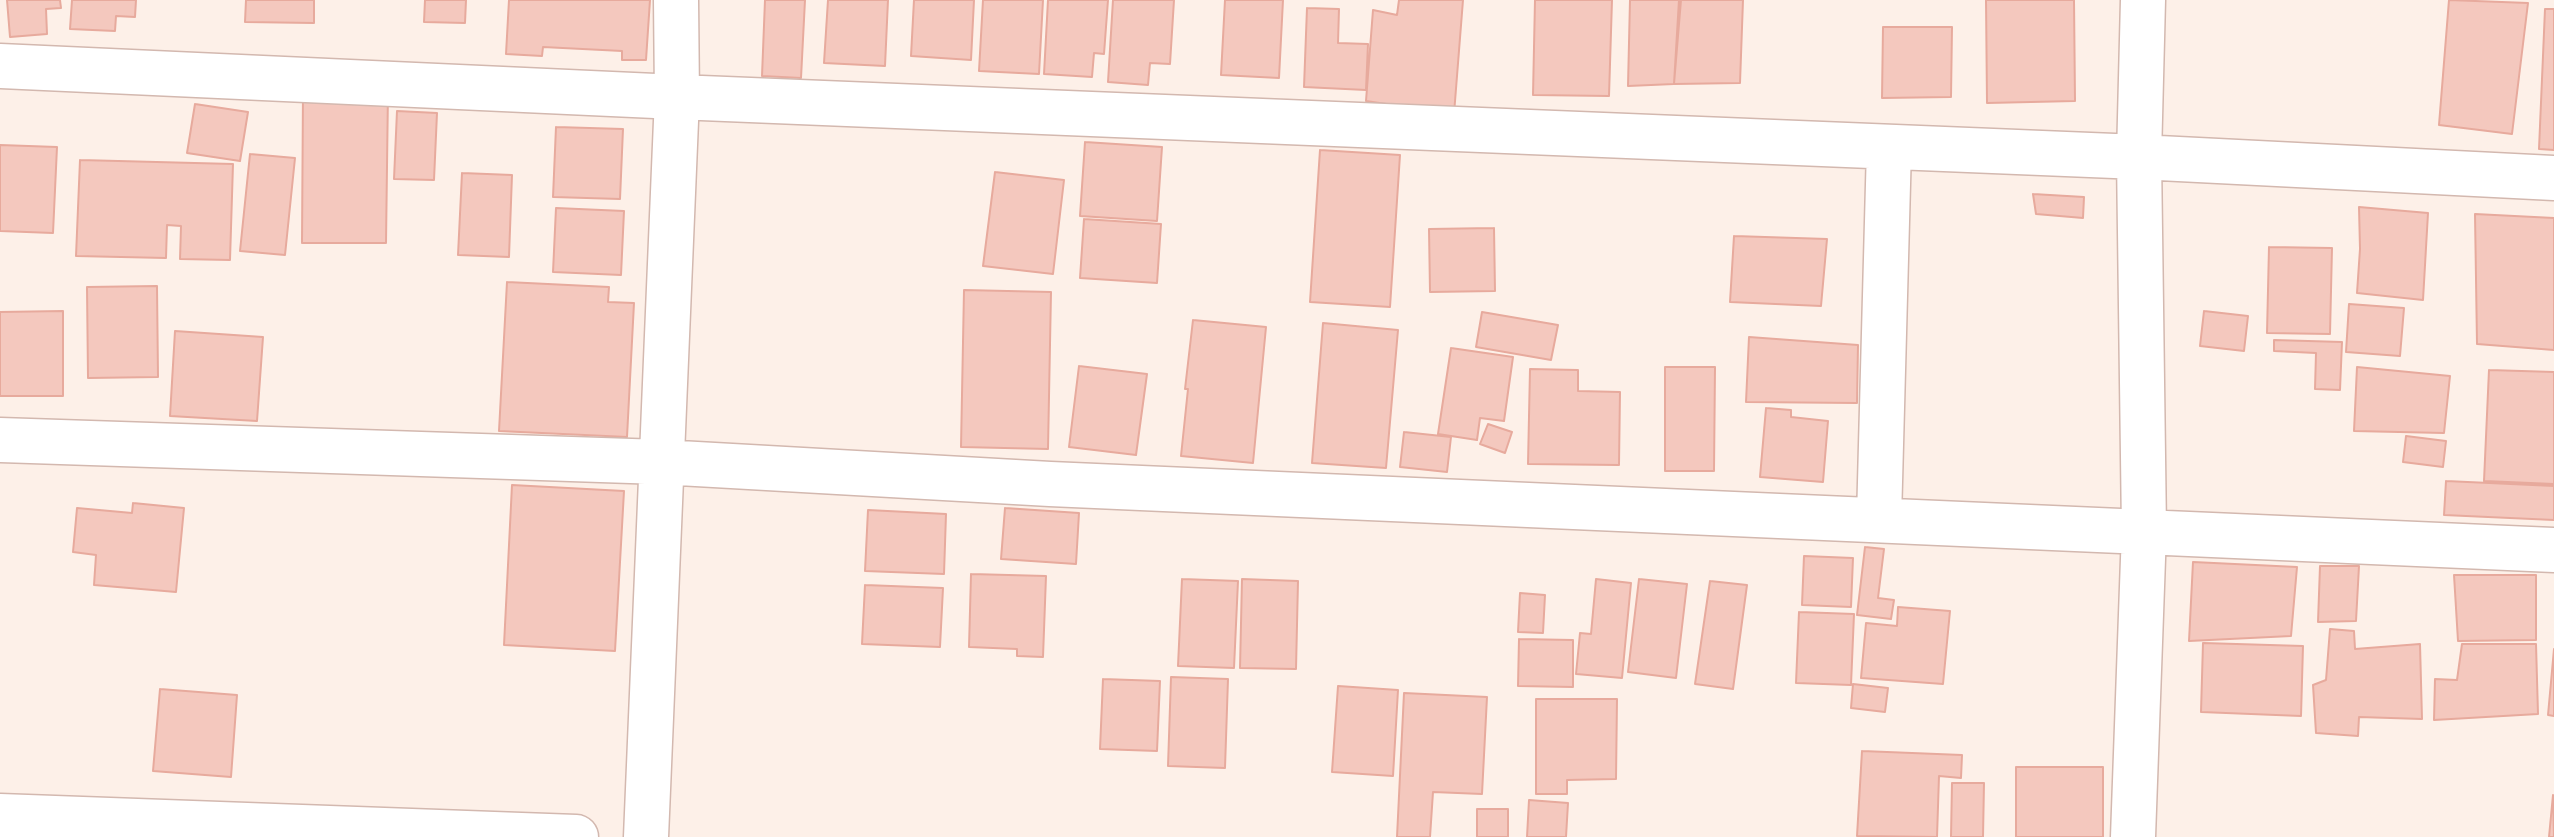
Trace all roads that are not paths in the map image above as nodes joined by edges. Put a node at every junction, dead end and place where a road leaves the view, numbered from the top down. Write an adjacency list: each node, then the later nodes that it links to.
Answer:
1 (676, 0): 4 (street)
2 (2143, 0): 6 (street)
3 (0, 66): 4 (street)
4 (677, 97): 5 (street); 9 (street)
5 (1889, 147): 6 (street); 10 (street)
6 (2139, 157): 7 (street); 11 (street)
7 (2554, 178)
8 (0, 440): 9 (street)
9 (661, 462): 10 (street); 15 (street)
10 (1879, 519): 11 (street)
11 (2144, 531): 12 (street); 16 (street)
12 (2554, 550)
13 (0, 816): 14 (street)
14 (576, 837)
15 (646, 837)
16 (2133, 837)

